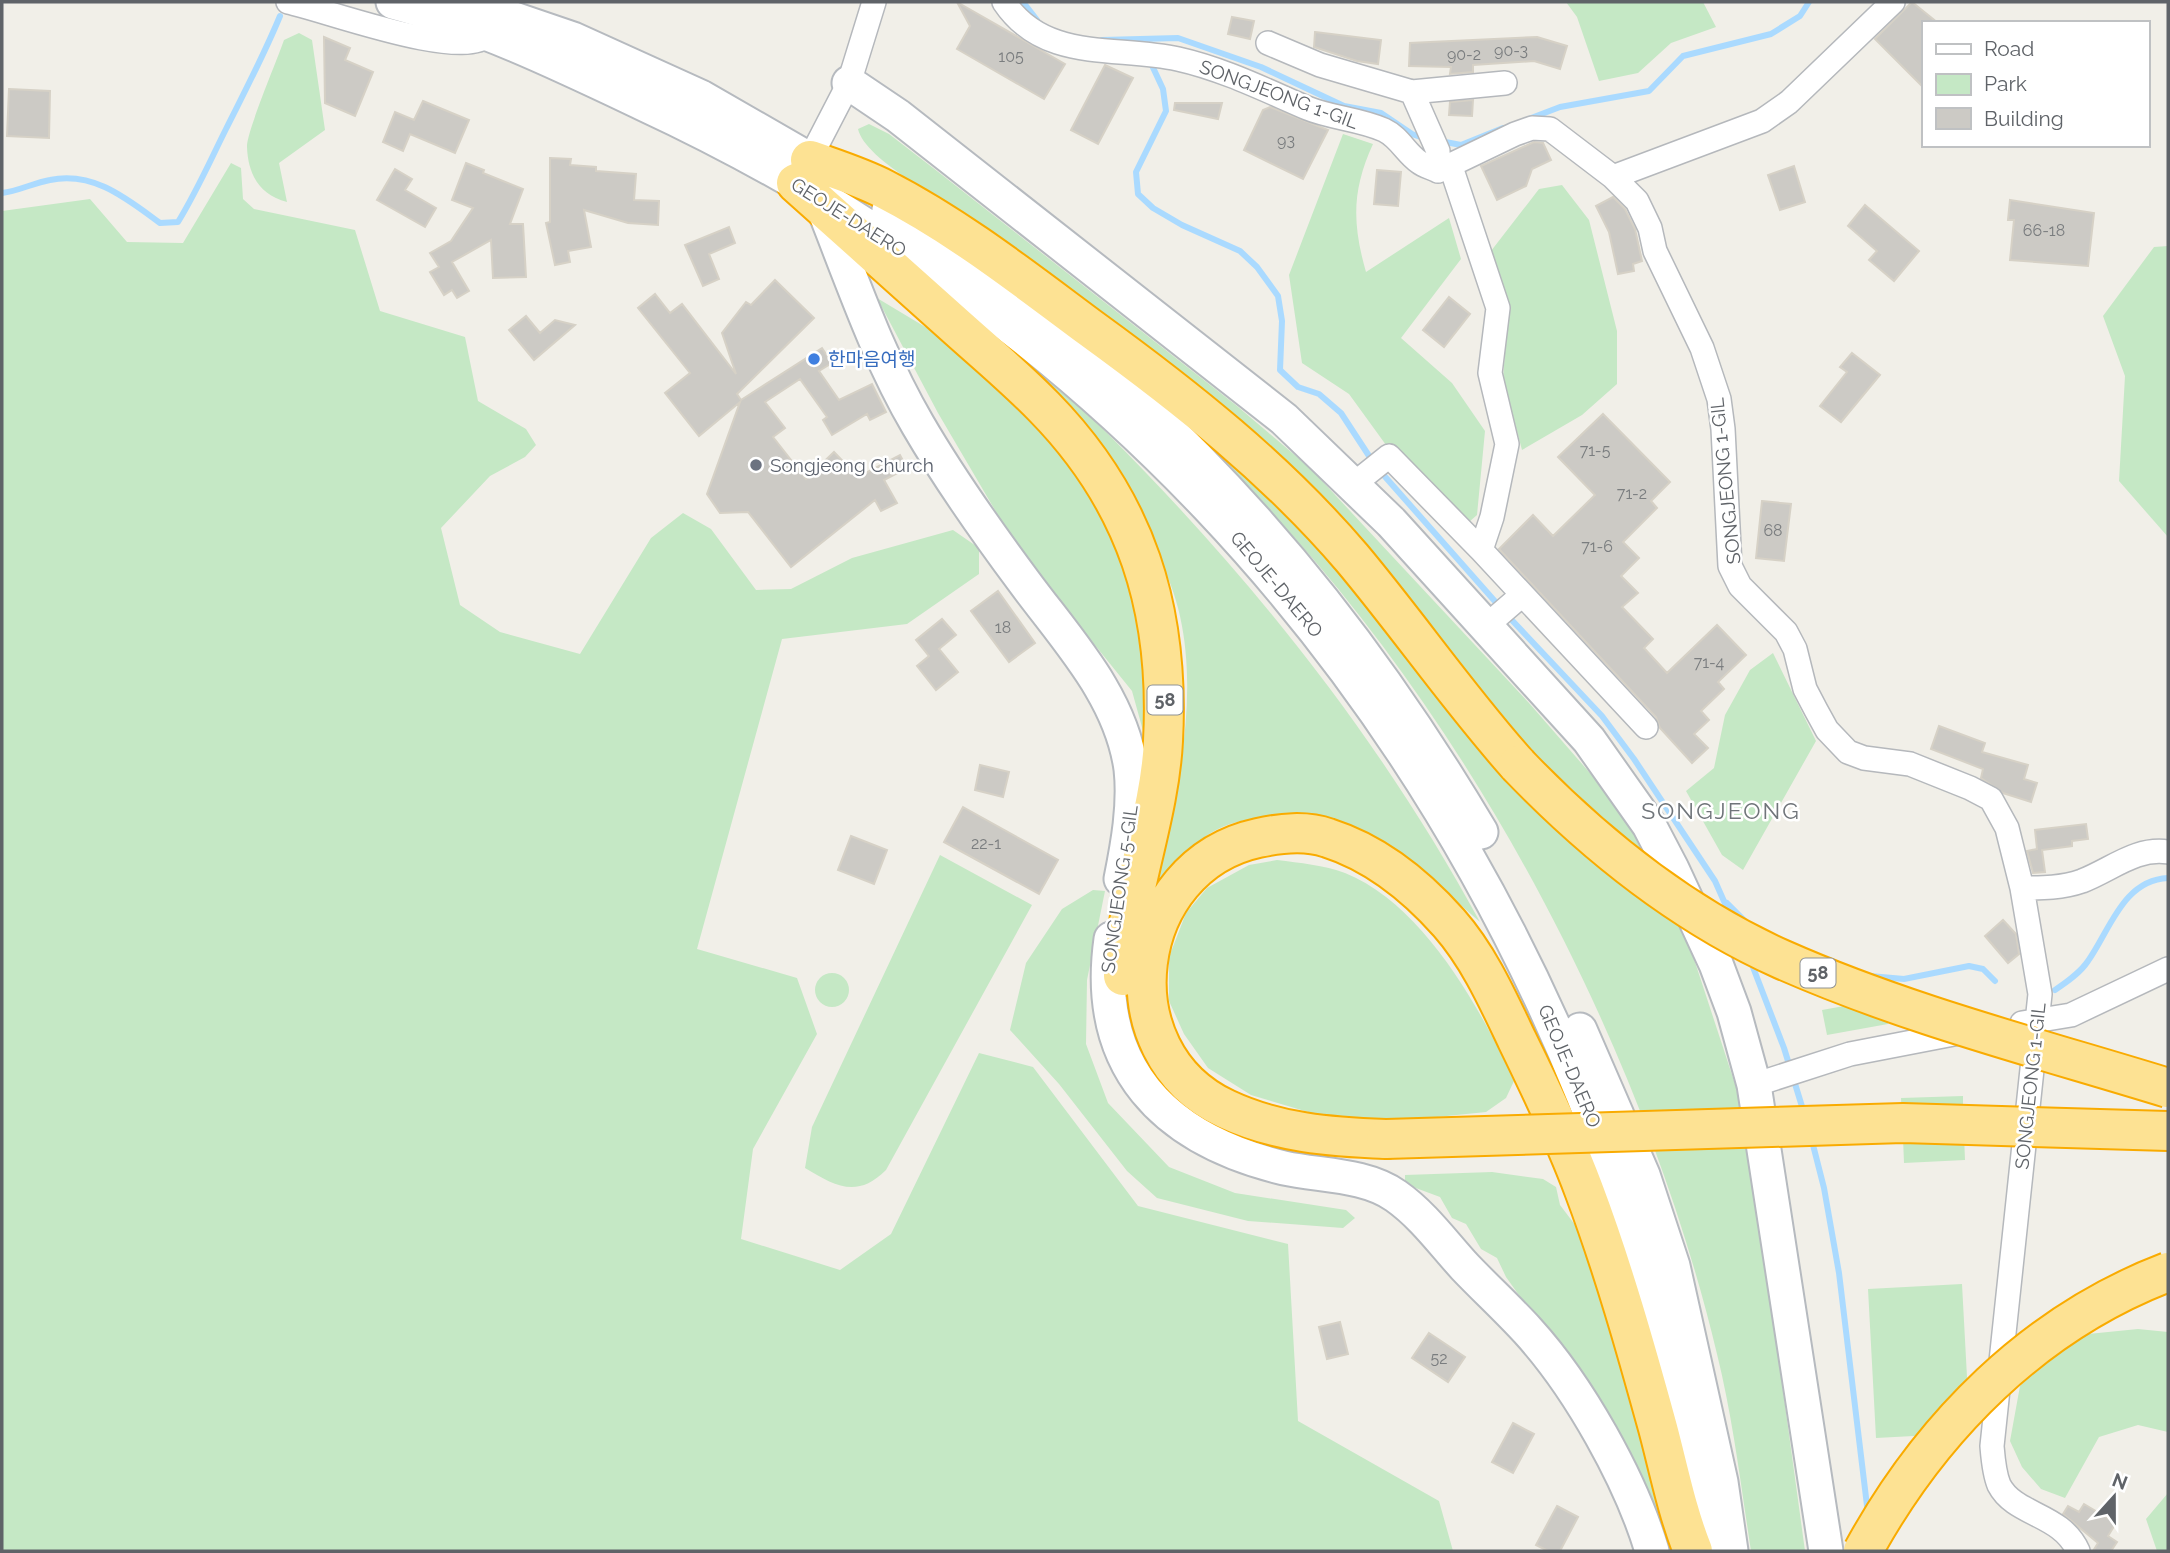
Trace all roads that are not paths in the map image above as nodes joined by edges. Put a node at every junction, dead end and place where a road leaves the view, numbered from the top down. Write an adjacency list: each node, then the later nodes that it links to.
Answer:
1 (288, 2): 7 (street)
2 (393, 2): 7 (street, GEOJE-DAERO / 58)
3 (464, 2): 14 (street, GEOJE-DAERO / 58)
4 (874, 2): 9 (street)
5 (1004, 2): 12 (street, SONGJEONG 1-GIL)
6 (1893, 2): 13 (street)
7 (488, 35): 14 (street, GEOJE-DAERO / 58)
8 (1268, 43): 11 (street)
9 (849, 83): 14 (street); 15 (street)
10 (1505, 83): 11 (street)
11 (1412, 92): 12 (street)
12 (1442, 163): 13 (street, SONGJEONG 1-GIL); 16 (street)
13 (1613, 177): 21 (street, SONGJEONG 1-GIL)
14 (810, 183): 25 (highway, 58, bridge); 27 (highway, 58); 30 (street, SONGJEONG 5-GIL); 32 (street, GEOJE-DAERO); 33 (street, GEOJE-DAERO)
15 (1354, 484): 16 (street); 18 (street)
16 (1481, 550): 17 (street)
17 (1522, 595): 18 (street); 19 (street)
18 (1485, 627): 24 (street)
19 (1646, 727)
20 (2168, 852): 21 (street)
21 (2022, 888): 23 (street, SONGJEONG 1-GIL)
22 (2168, 969): 23 (street)
23 (2036, 1021): 24 (street); 36 (street, SONGJEONG 1-GIL)
24 (1763, 1081): 34 (street)
25 (2168, 1088)
26 (2168, 1131): 27 (highway, 58, bridge)
27 (1394, 1149): 28 (highway, 58); 31 (highway)
28 (2168, 1149)
29 (2168, 1272): 35 (highway, bridge)
30 (1652, 1551)
31 (1693, 1551)
32 (1706, 1551)
33 (1731, 1551)
34 (1826, 1551)
35 (1863, 1551)
36 (2078, 1551)

